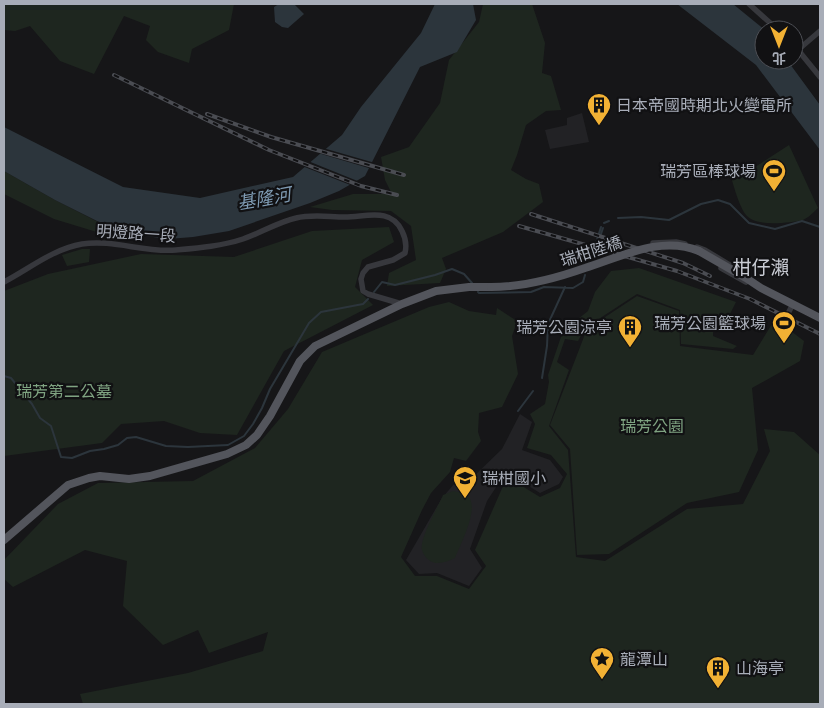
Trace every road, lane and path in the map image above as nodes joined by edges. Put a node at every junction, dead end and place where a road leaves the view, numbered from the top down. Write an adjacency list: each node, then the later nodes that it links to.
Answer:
1 (749, 4): 2 (street)
2 (767, 20)
3 (820, 31): 4 (street)
4 (804, 42)
5 (804, 57): 6 (street)
6 (820, 77)
7 (598, 259): 8 (street)
8 (602, 266)
9 (4, 282): 11 (street, 明燈路一段)
10 (761, 288): 10 (street); 11 (main road, 瑞柑陸橋, bridge); 12 (main road)
11 (402, 304): 15 (main road)
12 (793, 304): 13 (main road); 14 (street)
13 (820, 318)
14 (784, 321)
15 (4, 540)

